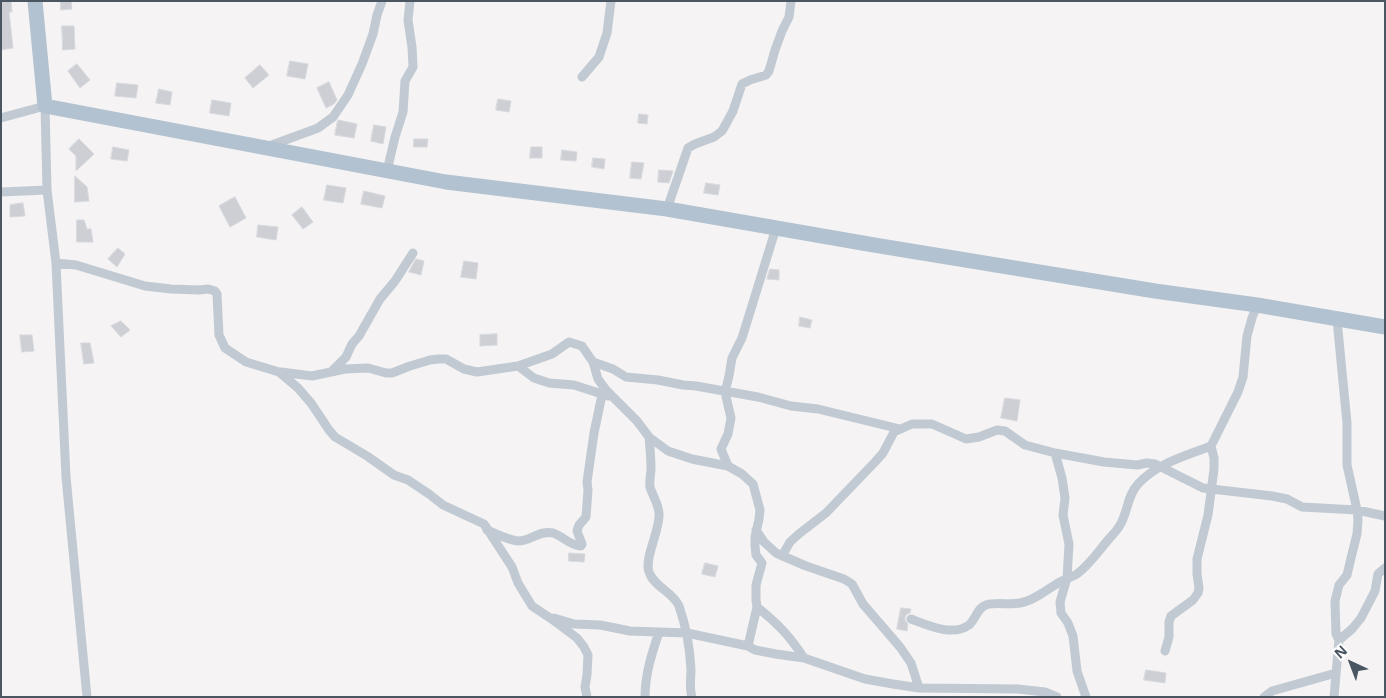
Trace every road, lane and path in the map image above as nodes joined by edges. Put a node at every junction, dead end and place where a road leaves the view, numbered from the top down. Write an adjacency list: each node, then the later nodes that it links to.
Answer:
1 (35, 1): 7 (main road)
2 (382, 1): 9 (street)
3 (410, 1): 10 (street)
4 (611, 1): 6 (street)
5 (791, 1): 13 (street)
6 (582, 76)
7 (44, 106): 8 (street); 9 (main road); 11 (street)
8 (1, 118)
9 (264, 148): 10 (main road)
10 (387, 171): 13 (main road)
11 (47, 190): 12 (street); 16 (street)
12 (1, 192)
13 (667, 209): 14 (main road)
14 (776, 228): 17 (main road); 24 (street)
15 (413, 252): 23 (street)
16 (56, 262): 22 (street); 52 (street)
17 (1257, 305): 18 (main road); 29 (street)
18 (1337, 320): 19 (main road); 34 (street)
19 (1385, 327)
20 (593, 362): 21 (street); 24 (street); 26 (street)
21 (518, 366): 23 (street); 25 (street)
22 (280, 372): 23 (street); 36 (street)
23 (331, 372)
24 (725, 392): 27 (street); 31 (street)
25 (602, 395): 26 (street); 36 (street)
26 (613, 397): 28 (street)
27 (900, 429): 30 (street); 38 (street)
28 (649, 437): 31 (street); 45 (street)
29 (1211, 446): 32 (street); 33 (street)
30 (1055, 453): 32 (street); 40 (street)
31 (728, 466): 37 (street)
32 (1160, 466): 33 (street); 40 (street)
33 (1211, 488): 34 (street); 48 (street)
34 (1357, 510): 35 (street); 46 (street)
35 (1385, 516)
36 (487, 530): 42 (street)
37 (756, 530): 38 (street); 41 (street)
38 (782, 556): 51 (street)
39 (1385, 568): 46 (street)
40 (1067, 578): 43 (street); 57 (street)
41 (758, 607): 47 (street); 49 (street)
42 (544, 615): 44 (street); 53 (street)
43 (911, 619)
44 (659, 632): 45 (street); 54 (street)
45 (687, 633): 47 (street); 55 (street)
46 (1339, 640): 50 (street)
47 (748, 646): 49 (street)
48 (1165, 651)
49 (804, 658): 51 (street)
50 (1336, 674): 58 (street); 59 (street)
51 (919, 688): 56 (street)
52 (87, 697)
53 (587, 697)
54 (645, 697)
55 (692, 697)
56 (1057, 697)
57 (1086, 697)
58 (1264, 697)
59 (1334, 697)

